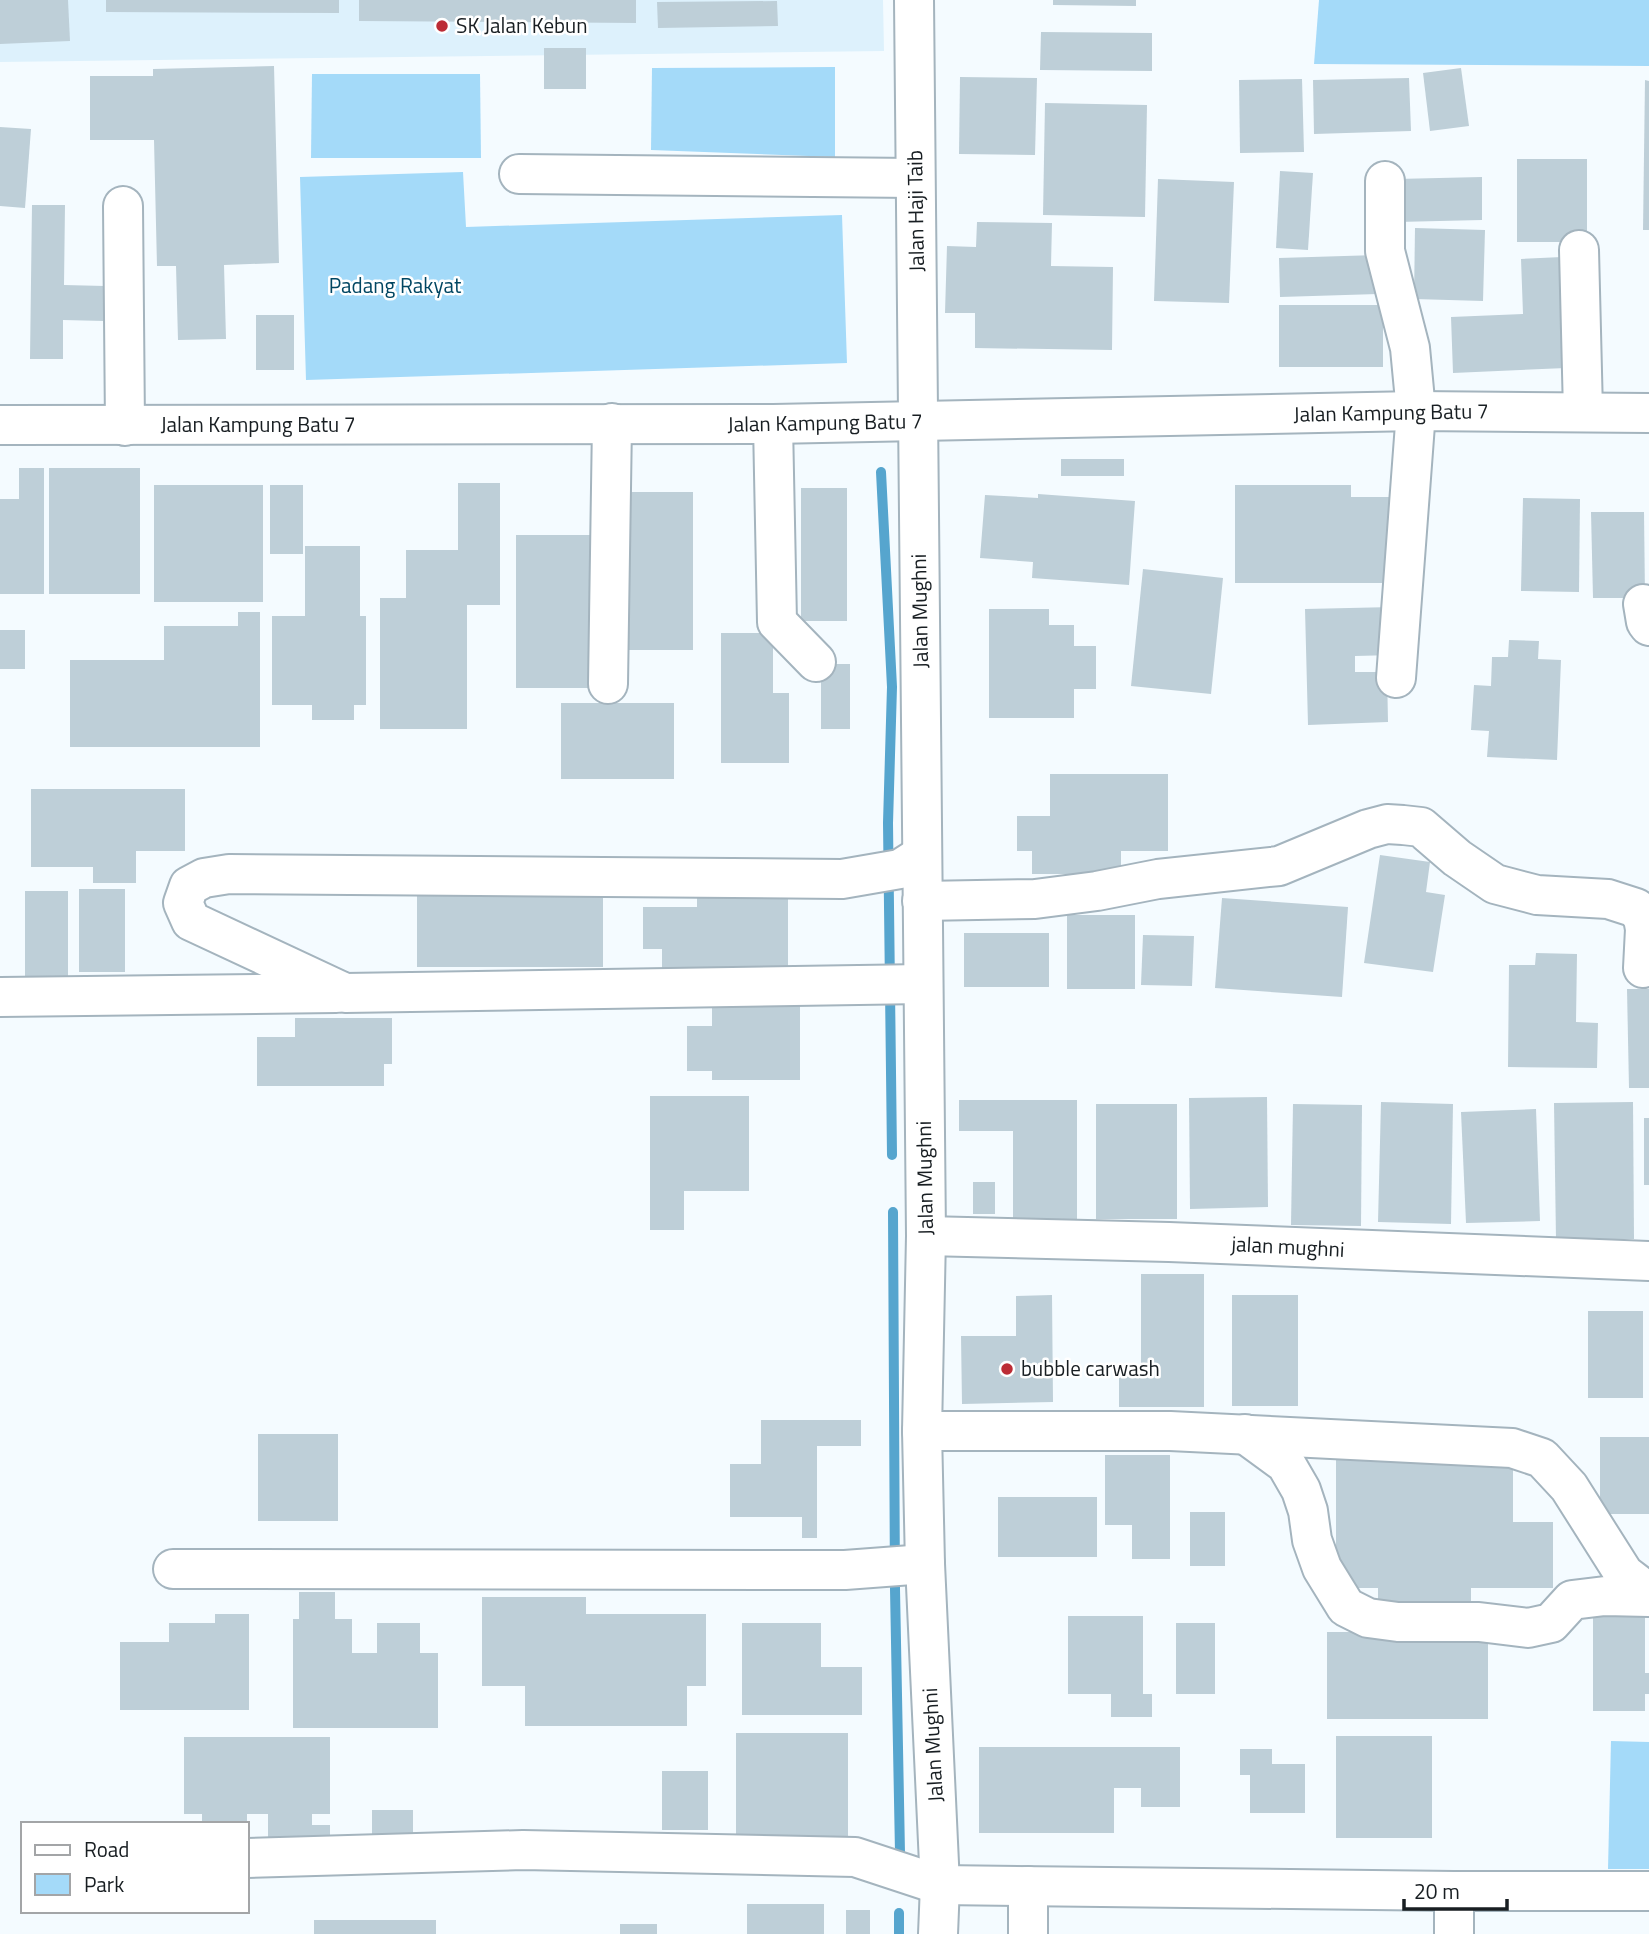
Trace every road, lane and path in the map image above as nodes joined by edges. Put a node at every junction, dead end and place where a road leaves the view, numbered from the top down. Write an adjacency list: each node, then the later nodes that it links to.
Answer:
1 (914, 0): 3 (street, Jalan Haji Taib)
2 (519, 174): 3 (street)
3 (915, 178): 10 (street, Jalan Haji Taib)
4 (1385, 181): 7 (street)
5 (122, 206): 14 (street)
6 (1579, 250): 8 (street)
7 (1416, 411): 8 (street, Jalan Kampung Batu 7); 10 (street, Jalan Kampung Batu 7); 16 (street)
8 (1583, 412): 9 (street, Jalan Kampung Batu 7)
9 (1649, 412)
10 (918, 422): 12 (street, Jalan Kampung Batu 7); 18 (street, Jalan Mughni)
11 (612, 423): 12 (street, Jalan Kampung Batu 7); 14 (street, Jalan Kampung Batu 7); 17 (street)
12 (773, 424): 15 (street)
13 (0, 425): 14 (street, Jalan Kampung Batu 7)
14 (125, 426)
15 (816, 662)
16 (1396, 678)
17 (607, 684)
18 (900, 866): 19 (street, Jalan Mughni); 22 (street)
19 (922, 901): 20 (street); 21 (street, Jalan Mughni)
20 (1643, 968)
21 (917, 984): 22 (street); 24 (street, Jalan Mughni)
22 (345, 993): 23 (street)
23 (0, 997)
24 (926, 1236): 25 (street, jalan mughni); 26 (street, Jalan Mughni)
25 (1649, 1261)
26 (922, 1431): 27 (street); 28 (street, Jalan Mughni)
27 (1245, 1434): 30 (street); 30 (street)
28 (925, 1564): 29 (street); 32 (street, Jalan Mughni)
29 (173, 1569)
30 (1649, 1595)
31 (248, 1858): 32 (street)
32 (940, 1885): 33 (street); 36 (street, Jalan Mughni)
33 (1028, 1886): 34 (street); 37 (street)
34 (1454, 1891): 35 (street); 38 (street)
35 (1649, 1891)
36 (938, 1934)
37 (1028, 1934)
38 (1454, 1934)

